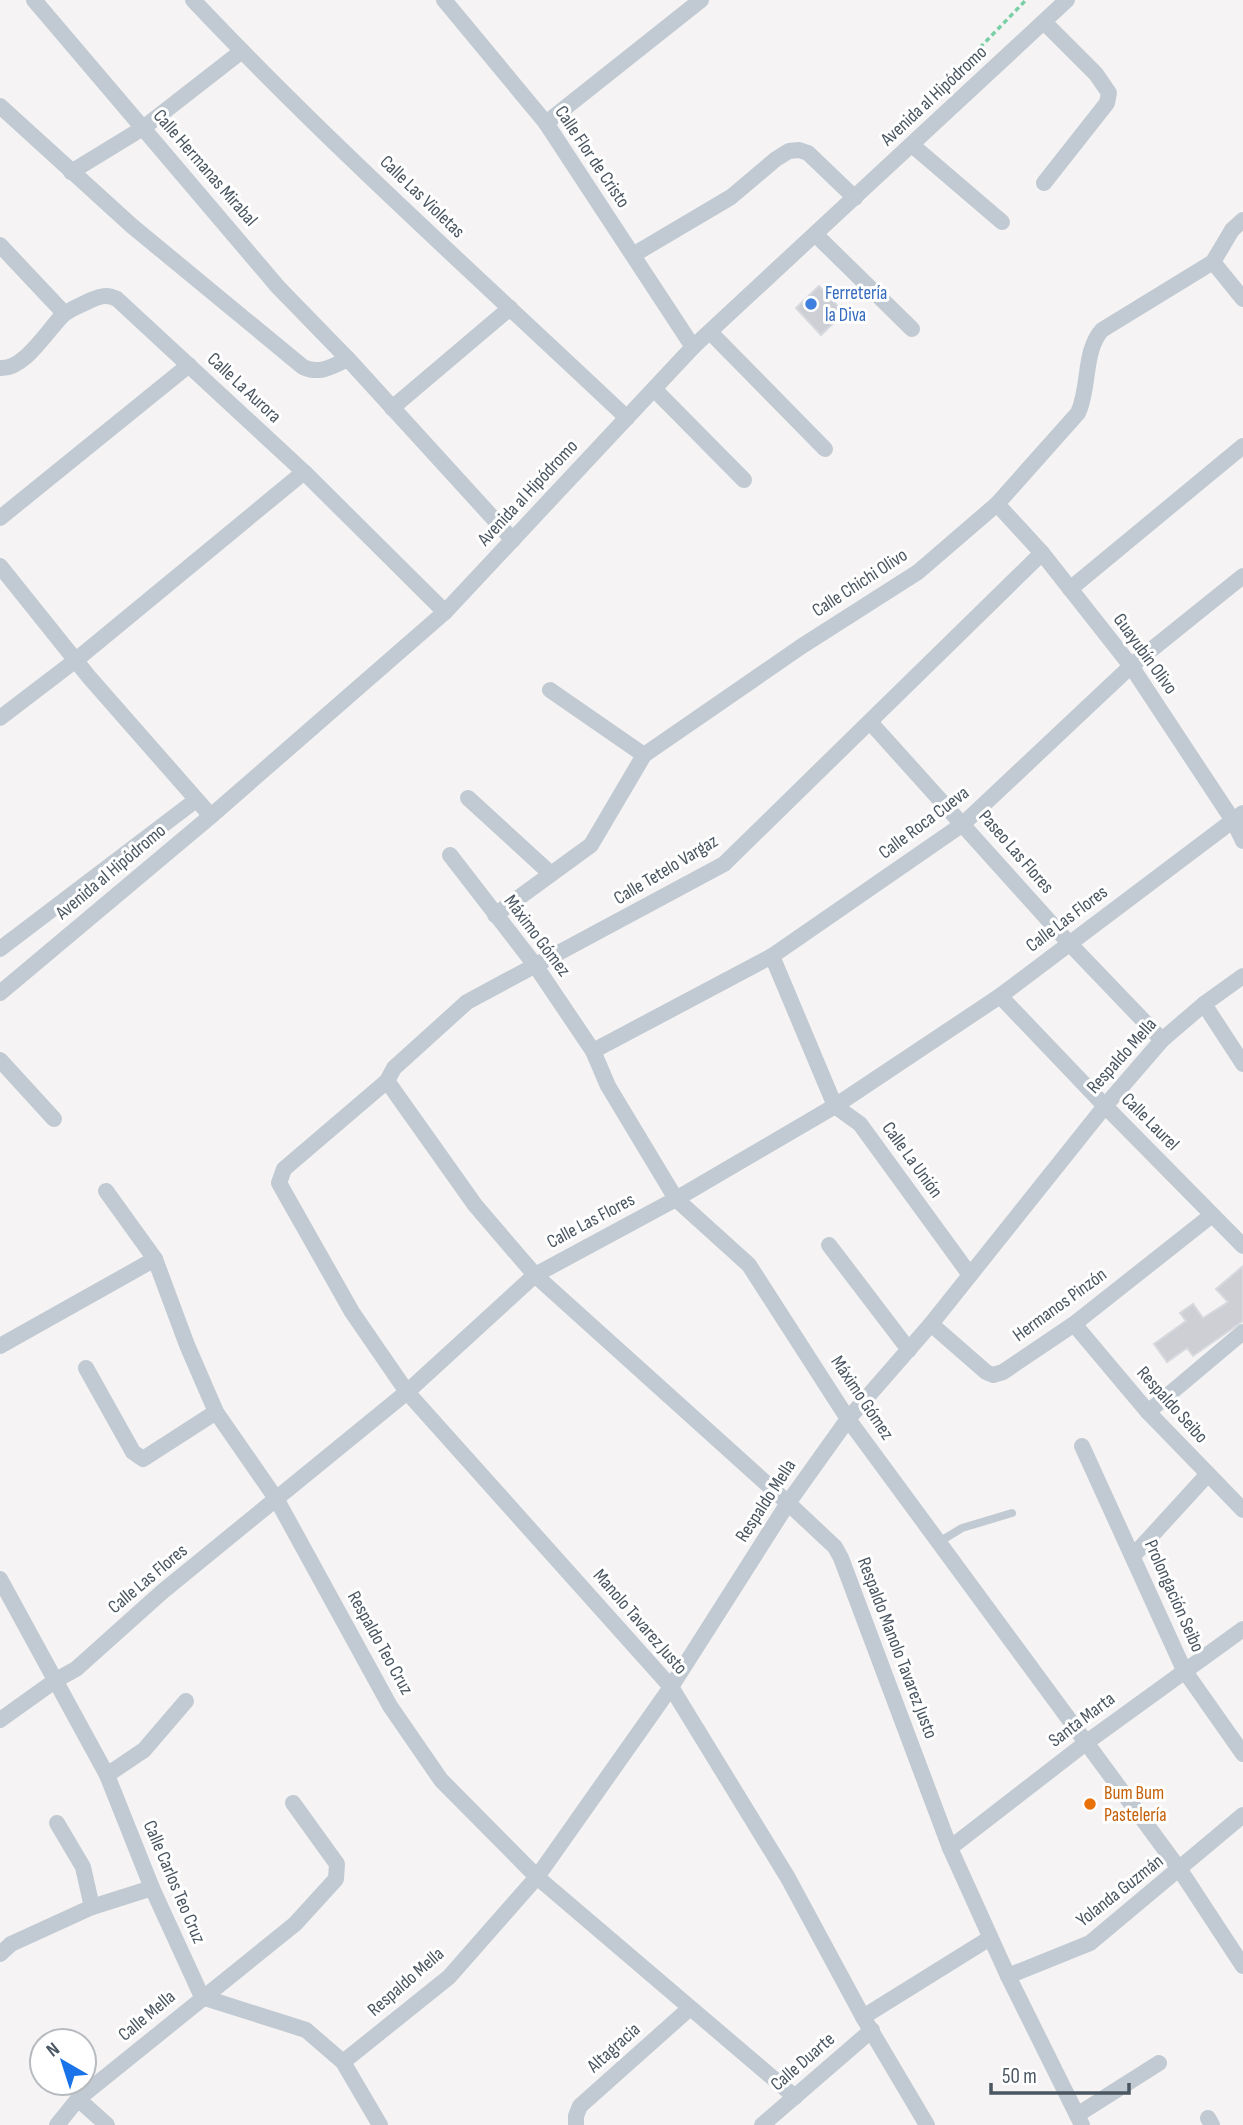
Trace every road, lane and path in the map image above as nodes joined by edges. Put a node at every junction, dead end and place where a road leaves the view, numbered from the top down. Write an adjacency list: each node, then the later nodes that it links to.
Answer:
1 (34, 0): 11 (street, Calle Hermanas Mirabal)
2 (193, 0): 8 (street, Calle Las Violetas)
3 (701, 0): 10 (street)
4 (1026, 0): 12 (path)
5 (1067, 0): 7 (street, Avenida al Hipódromo)
6 (447, 1): 10 (street, Calle Flor de Cristo)
7 (1044, 22): 13 (street, Avenida al Hipódromo); 15 (street)
8 (242, 51): 11 (street); 24 (street, Calle Las Violetas)
9 (0, 106): 14 (street)
10 (545, 123): 21 (street, Calle Flor de Cristo)
11 (143, 128): 14 (street); 29 (street, Calle Hermanas Mirabal)
12 (901, 128)
13 (912, 145): 16 (street, Avenida al Hipódromo); 18 (street)
14 (71, 172): 29 (street)
15 (1044, 183)
16 (855, 198): 19 (street, Avenida al Hipódromo); 21 (street)
17 (1243, 220): 22 (street)
18 (1002, 222)
19 (816, 235): 26 (street); 27 (street, Avenida al Hipódromo)
20 (0, 245): 25 (street)
21 (634, 255): 28 (street, Calle Flor de Cristo)
22 (1213, 262): 23 (street); 39 (street, Calle Chichi Olivo)
23 (1243, 299)
24 (510, 308): 33 (street); 34 (street, Calle Las Violetas)
25 (64, 313): 30 (street, Calle La Aurora); 31 (street, Calle La Aurora)
26 (912, 329)
27 (710, 332): 28 (street, Avenida al Hipódromo); 36 (street)
28 (693, 347): 32 (street, Avenida al Hipódromo)
29 (348, 359): 33 (street, Calle Hermanas Mirabal)
30 (189, 365): 37 (street, Calle La Aurora); 40 (street)
31 (0, 368)
32 (654, 389): 34 (street, Avenida al Hipódromo); 38 (street)
33 (392, 408): 41 (street, Calle Hermanas Mirabal)
34 (627, 418): 41 (street, Avenida al Hipódromo)
35 (1243, 446): 45 (street)
36 (825, 449)
37 (304, 472): 46 (street, Calle La Aurora); 47 (street)
38 (744, 480)
39 (996, 504): 42 (street, Guayubín Olivo); 52 (street, Calle Chichi Olivo)
40 (0, 519)
41 (513, 540): 46 (street, Avenida al Hipódromo)
42 (1042, 553): 45 (street, Guayubín Olivo); 51 (street, Calle Tetelo Vargaz)
43 (0, 566): 47 (street)
44 (1243, 576): 48 (street, Calle Roca Cueva)
45 (1070, 589): 48 (street, Guayubín Olivo)
46 (445, 612): 55 (street, Avenida al Hipódromo)
47 (76, 660): 50 (street); 54 (street)
48 (1131, 666): 56 (street, Guayubín Olivo); 57 (street, Calle Roca Cueva)
49 (550, 690): 52 (street)
50 (0, 718)
51 (870, 722): 57 (street, Paseo Las Flores); 65 (street, Calle Tetelo Vargaz)
52 (644, 755): 60 (street, Calle Chichi Olivo)
53 (468, 798): 60 (street)
54 (196, 800): 55 (street); 63 (street)
55 (211, 816): 67 (street, Avenida al Hipódromo)
56 (1239, 818): 58 (street, Guayubín Olivo); 62 (street, Calle Las Flores)
57 (963, 824): 62 (street, Paseo Las Flores); 64 (street, Calle Roca Cueva)
58 (1243, 841)
59 (450, 855): 61 (street, Máximo Gómez)
60 (551, 874): 61 (street, Calle Chichi Olivo)
61 (495, 915): 65 (street, Máximo Gómez)
62 (1069, 943): 68 (street, Calle Las Flores); 70 (street, Paseo Las Flores)
63 (0, 949)
64 (772, 956): 71 (street, Calle Roca Cueva); 75 (street)
65 (535, 965): 71 (street, Máximo Gómez); 74 (street, Calle Tetelo Vargaz)
66 (1243, 976): 69 (street, Respaldo Mella)
67 (0, 993)
68 (1000, 996): 75 (street, Calle Las Flores); 76 (street, Calle Laurel)
69 (1204, 1004): 70 (street, Respaldo Mella); 73 (street)
70 (1162, 1040): 76 (street, Respaldo Mella)
71 (593, 1051): 80 (street, Máximo Gómez)
72 (0, 1060): 77 (street)
73 (1243, 1064)
74 (387, 1081): 78 (street, Calle Tetelo Vargaz); 85 (street, Respaldo Manolo Tavarez Justo)
75 (835, 1107): 80 (street, Calle Las Flores); 86 (street, Calle La Unión)
76 (1105, 1107): 81 (street, Calle Laurel); 86 (street, Respaldo Mella)
77 (54, 1119)
78 (279, 1179): 93 (street, Manolo Tavarez Justo)
79 (106, 1191): 84 (street, Respaldo Teo Cruz)
80 (676, 1199): 85 (street, Calle Las Flores); 96 (street, Máximo Gómez)
81 (1212, 1215): 83 (street, Calle Laurel); 88 (street, Hermanos Pinzón)
82 (829, 1245): 91 (street)
83 (1243, 1246)
84 (155, 1259): 90 (street); 94 (street, Respaldo Teo Cruz)
85 (535, 1275): 93 (street, Calle Las Flores); 100 (street, Respaldo Manolo Tavarez Justo)
86 (970, 1275): 87 (street, Respaldo Mella)
87 (931, 1324): 88 (street, Hermanos Pinzón); 91 (street, Respaldo Mella)
88 (1074, 1324): 95 (street, Respaldo Seibo)
89 (1243, 1332): 95 (street)
90 (0, 1346)
91 (909, 1350): 96 (street, Respaldo Mella)
92 (86, 1368): 94 (street)
93 (407, 1392): 99 (street, Calle Las Flores); 109 (street, Manolo Tavarez Justo)
94 (216, 1412): 99 (street, Respaldo Teo Cruz)
95 (1148, 1412): 98 (street, Respaldo Seibo)
96 (848, 1419): 100 (street, Respaldo Mella); 103 (street, Máximo Gómez)
97 (1082, 1446): 104 (street, Prolongación Seibo)
98 (1208, 1475): 101 (street, Respaldo Seibo); 104 (street)
99 (277, 1500): 108 (street, Calle Las Flores); 120 (street, Respaldo Teo Cruz)
100 (789, 1503): 109 (street, Respaldo Mella); 118 (street, Respaldo Manolo Tavarez Justo)
101 (1243, 1510)
102 (1013, 1513): 103 (lane)
103 (939, 1542): 112 (street, Máximo Gómez)
104 (1133, 1556): 107 (street, Prolongación Seibo)
105 (0, 1579): 108 (street, Calle Carlos Teo Cruz)
106 (1243, 1629): 107 (street, Santa Marta)
107 (1184, 1670): 112 (street, Santa Marta); 113 (street, Prolongación Seibo)
108 (55, 1680): 111 (street, Calle Las Flores); 114 (street, Calle Carlos Teo Cruz)
109 (671, 1687): 120 (street, Respaldo Mella); 129 (street, Manolo Tavarez Justo)
110 (186, 1701): 114 (street)
111 (0, 1720)
112 (1087, 1742): 118 (street, Santa Marta); 119 (street, Máximo Gómez)
113 (1243, 1754)
114 (107, 1775): 121 (street, Calle Carlos Teo Cruz)
115 (293, 1803): 127 (street, Calle Mella)
116 (1243, 1815): 119 (street, Yolanda Guzmán)
117 (57, 1823): 122 (street)
118 (950, 1848): 123 (street, Respaldo Manolo Tavarez Justo)
119 (1180, 1870): 125 (street, Máximo Gómez); 126 (street, Yolanda Guzmán)
120 (537, 1877): 128 (street, Respaldo Teo Cruz); 130 (street, Respaldo Mella)
121 (152, 1888): 122 (street); 127 (street, Calle Carlos Teo Cruz)
122 (92, 1907): 124 (street)
123 (990, 1937): 126 (street, Respaldo Manolo Tavarez Justo); 129 (street, Calle Duarte)
124 (0, 1954)
125 (1243, 1966)
126 (1008, 1976): 134 (street, Respaldo Manolo Tavarez Justo)
127 (202, 1997): 130 (street); 133 (street, Calle Mella)
128 (690, 2008): 132 (street, Respaldo Teo Cruz); 138 (street, Altagracia)
129 (868, 2024): 132 (street, Calle Duarte); 140 (street, Manolo Tavarez Justo)
130 (343, 2062): 137 (street)
131 (1159, 2063): 134 (street)
132 (795, 2097): 139 (street, Calle Duarte)
133 (79, 2099): 135 (street, Calle Mella); 136 (street)
134 (1079, 2120)
135 (57, 2125)
136 (107, 2125)
137 (380, 2125)
138 (576, 2125)
139 (762, 2125)
140 (927, 2125)

